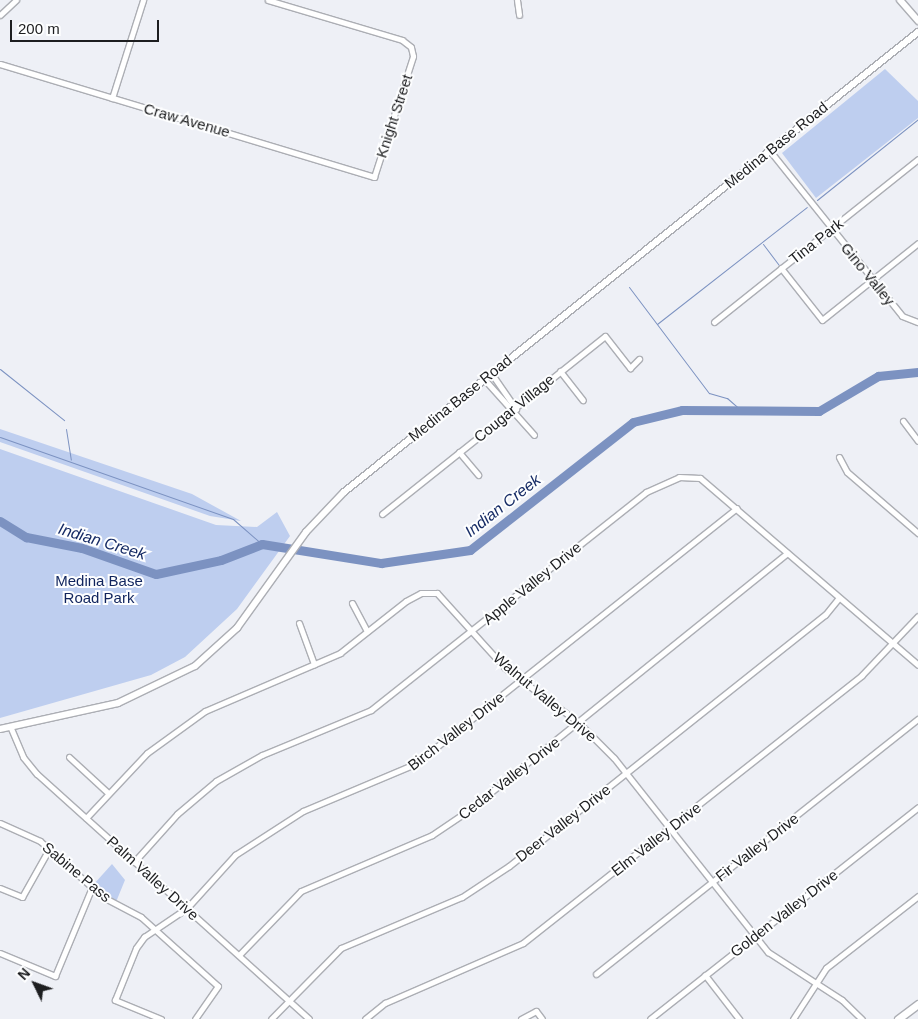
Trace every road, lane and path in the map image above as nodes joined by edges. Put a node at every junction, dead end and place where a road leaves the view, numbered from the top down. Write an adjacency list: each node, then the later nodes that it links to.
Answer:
1 (16, 0): 6 (street)
2 (143, 0): 11 (street)
3 (268, 0): 14 (street, Knight Street)
4 (517, 0): 7 (street)
5 (900, 0): 8 (street)
6 (0, 15)
7 (519, 16)
8 (918, 22)
9 (918, 32): 12 (street, Medina Base Road)
10 (0, 64): 11 (street, Craw Avenue)
11 (112, 98): 14 (street, Craw Avenue)
12 (770, 151): 15 (street, Gino Valley); 23 (street, Medina Base Road)
13 (918, 159): 15 (street, Tina Park)
14 (374, 177)
15 (832, 228): 17 (street, Tina Park); 18 (street, Gino Valley)
16 (918, 244): 18 (street)
17 (781, 268): 18 (street); 19 (street, Tina Park)
18 (873, 280): 20 (street, Gino Valley)
19 (714, 322)
20 (916, 322)
21 (639, 359): 22 (street, Cougar Village)
22 (560, 371): 25 (street); 26 (street, Cougar Village)
23 (491, 374): 24 (street, Medina Base Road); 26 (street)
24 (484, 378): 26 (street); 49 (street, Medina Base Road)
25 (583, 400)
26 (514, 410): 28 (street); 30 (street, Cougar Village)
27 (903, 421): 29 (street)
28 (534, 435)
29 (918, 441)
30 (460, 452): 32 (street); 34 (street, Cougar Village)
31 (839, 458): 35 (street)
32 (478, 475)
33 (737, 508): 36 (street, Apple Valley Drive); 41 (street, Apple Valley Drive); 46 (street, Birch Valley Drive)
34 (382, 514)
35 (918, 533)
36 (787, 553): 37 (street, Apple Valley Drive); 48 (street, Cedar Valley Drive)
37 (840, 598): 43 (street, Apple Valley Drive); 52 (street, Deer Valley Drive)
38 (352, 603): 42 (street)
39 (918, 616): 43 (street, Elm Valley Drive)
40 (299, 622): 44 (street)
41 (472, 630): 42 (street, Walnut Valley Drive); 46 (street, Walnut Valley Drive); 59 (street, Apple Valley Drive)
42 (367, 631): 44 (street, Walnut Valley Drive)
43 (894, 645): 45 (street, Apple Valley Drive); 57 (street, Elm Valley Drive)
44 (314, 664): 53 (street, Walnut Valley Drive)
45 (918, 665)
46 (520, 681): 48 (street, Walnut Valley Drive); 64 (street, Birch Valley Drive)
47 (918, 719): 60 (street, Fir Valley Drive)
48 (579, 723): 52 (street, Walnut Valley Drive); 68 (street, Cedar Valley Drive)
49 (10, 726): 50 (street, Medina Base Road); 55 (street, Palm Valley Drive)
50 (0, 729)
51 (69, 757): 53 (street)
52 (627, 773): 57 (street, Walnut Valley Drive); 72 (street, Deer Valley Drive)
53 (108, 793): 55 (street, Walnut Valley Drive)
54 (918, 807): 66 (street, Golden Valley Drive)
55 (86, 818): 59 (street, Palm Valley Drive)
56 (0, 823): 58 (street, Sabine Pass)
57 (670, 828): 60 (street, Walnut Valley Drive); 79 (street, Elm Valley Drive)
58 (49, 849): 61 (street, Sabine Pass); 62 (street)
59 (134, 862): 64 (street, Palm Valley Drive)
60 (713, 882): 66 (street, Walnut Valley Drive); 69 (street, Fir Valley Drive)
61 (92, 887): 65 (street, Sabine Pass); 67 (street)
62 (0, 888)
63 (918, 896): 71 (street)
64 (187, 908): 65 (street, Birch Valley Drive); 68 (street, Palm Valley Drive)
65 (154, 929): 75 (street, Birch Valley Drive); 76 (street, Sabine Pass)
66 (756, 936): 70 (street, Golden Valley Drive); 71 (street, Walnut Valley Drive)
67 (0, 953)
68 (239, 955): 72 (street, Palm Valley Drive)
69 (596, 974)
70 (705, 976): 82 (street, Golden Valley Drive); 83 (street)
71 (815, 983): 74 (street); 84 (street, Walnut Valley Drive)
72 (288, 1000): 77 (street, Deer Valley Drive); 78 (street, Palm Valley Drive)
73 (918, 1004): 85 (main road)
74 (795, 1018)
75 (161, 1019)
76 (195, 1019)
77 (271, 1019)
78 (309, 1019)
79 (366, 1019)
80 (521, 1019): 81 (street)
81 (542, 1019)
82 (650, 1019)
83 (739, 1019)
84 (862, 1019)
85 (898, 1019)

